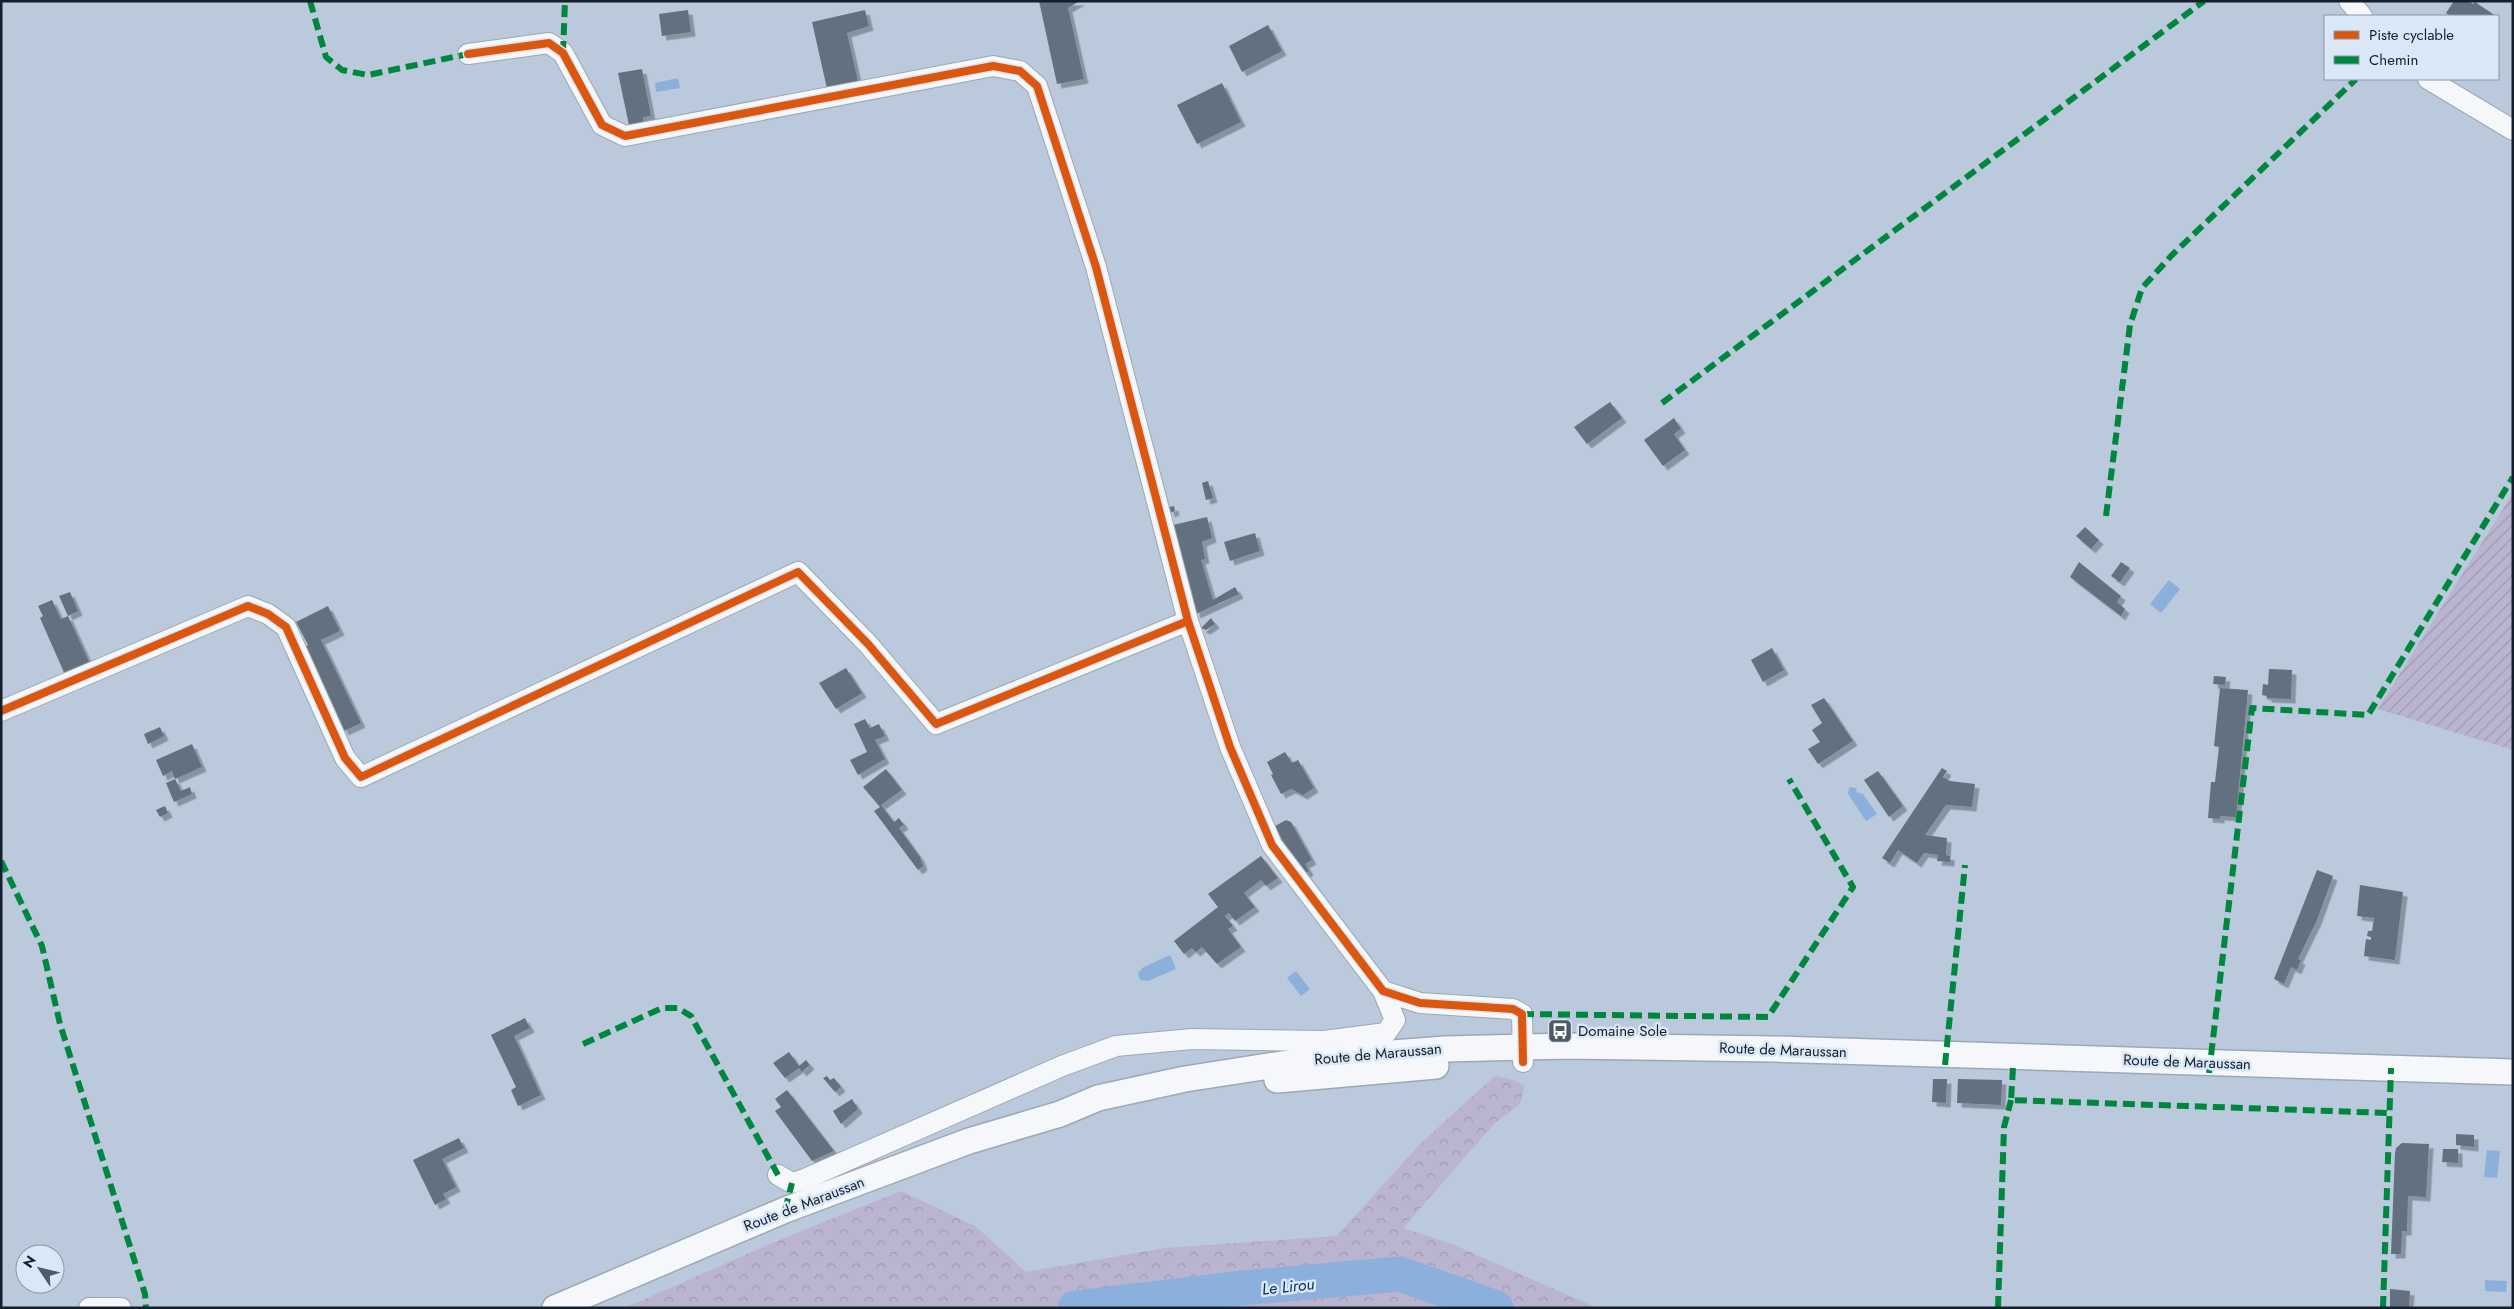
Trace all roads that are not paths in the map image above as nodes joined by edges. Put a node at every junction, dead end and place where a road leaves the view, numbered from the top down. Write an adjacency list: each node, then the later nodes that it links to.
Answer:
1 (2349, 1): 2 (street)
2 (2361, 15)
3 (468, 54): 6 (street)
4 (2430, 80): 5 (street)
5 (2513, 130)
6 (1188, 621): 7 (street); 8 (street)
7 (1, 711)
8 (1383, 991): 9 (street); 12 (street)
9 (1524, 1054): 10 (main road, Route de Maraussan); 11 (main road, Route de Maraussan); 15 (main road, Route de Maraussan)
10 (2513, 1072)
11 (2513, 1083)
12 (778, 1175)
13 (89, 1308): 14 (street)
14 (121, 1308)
15 (555, 1308)

